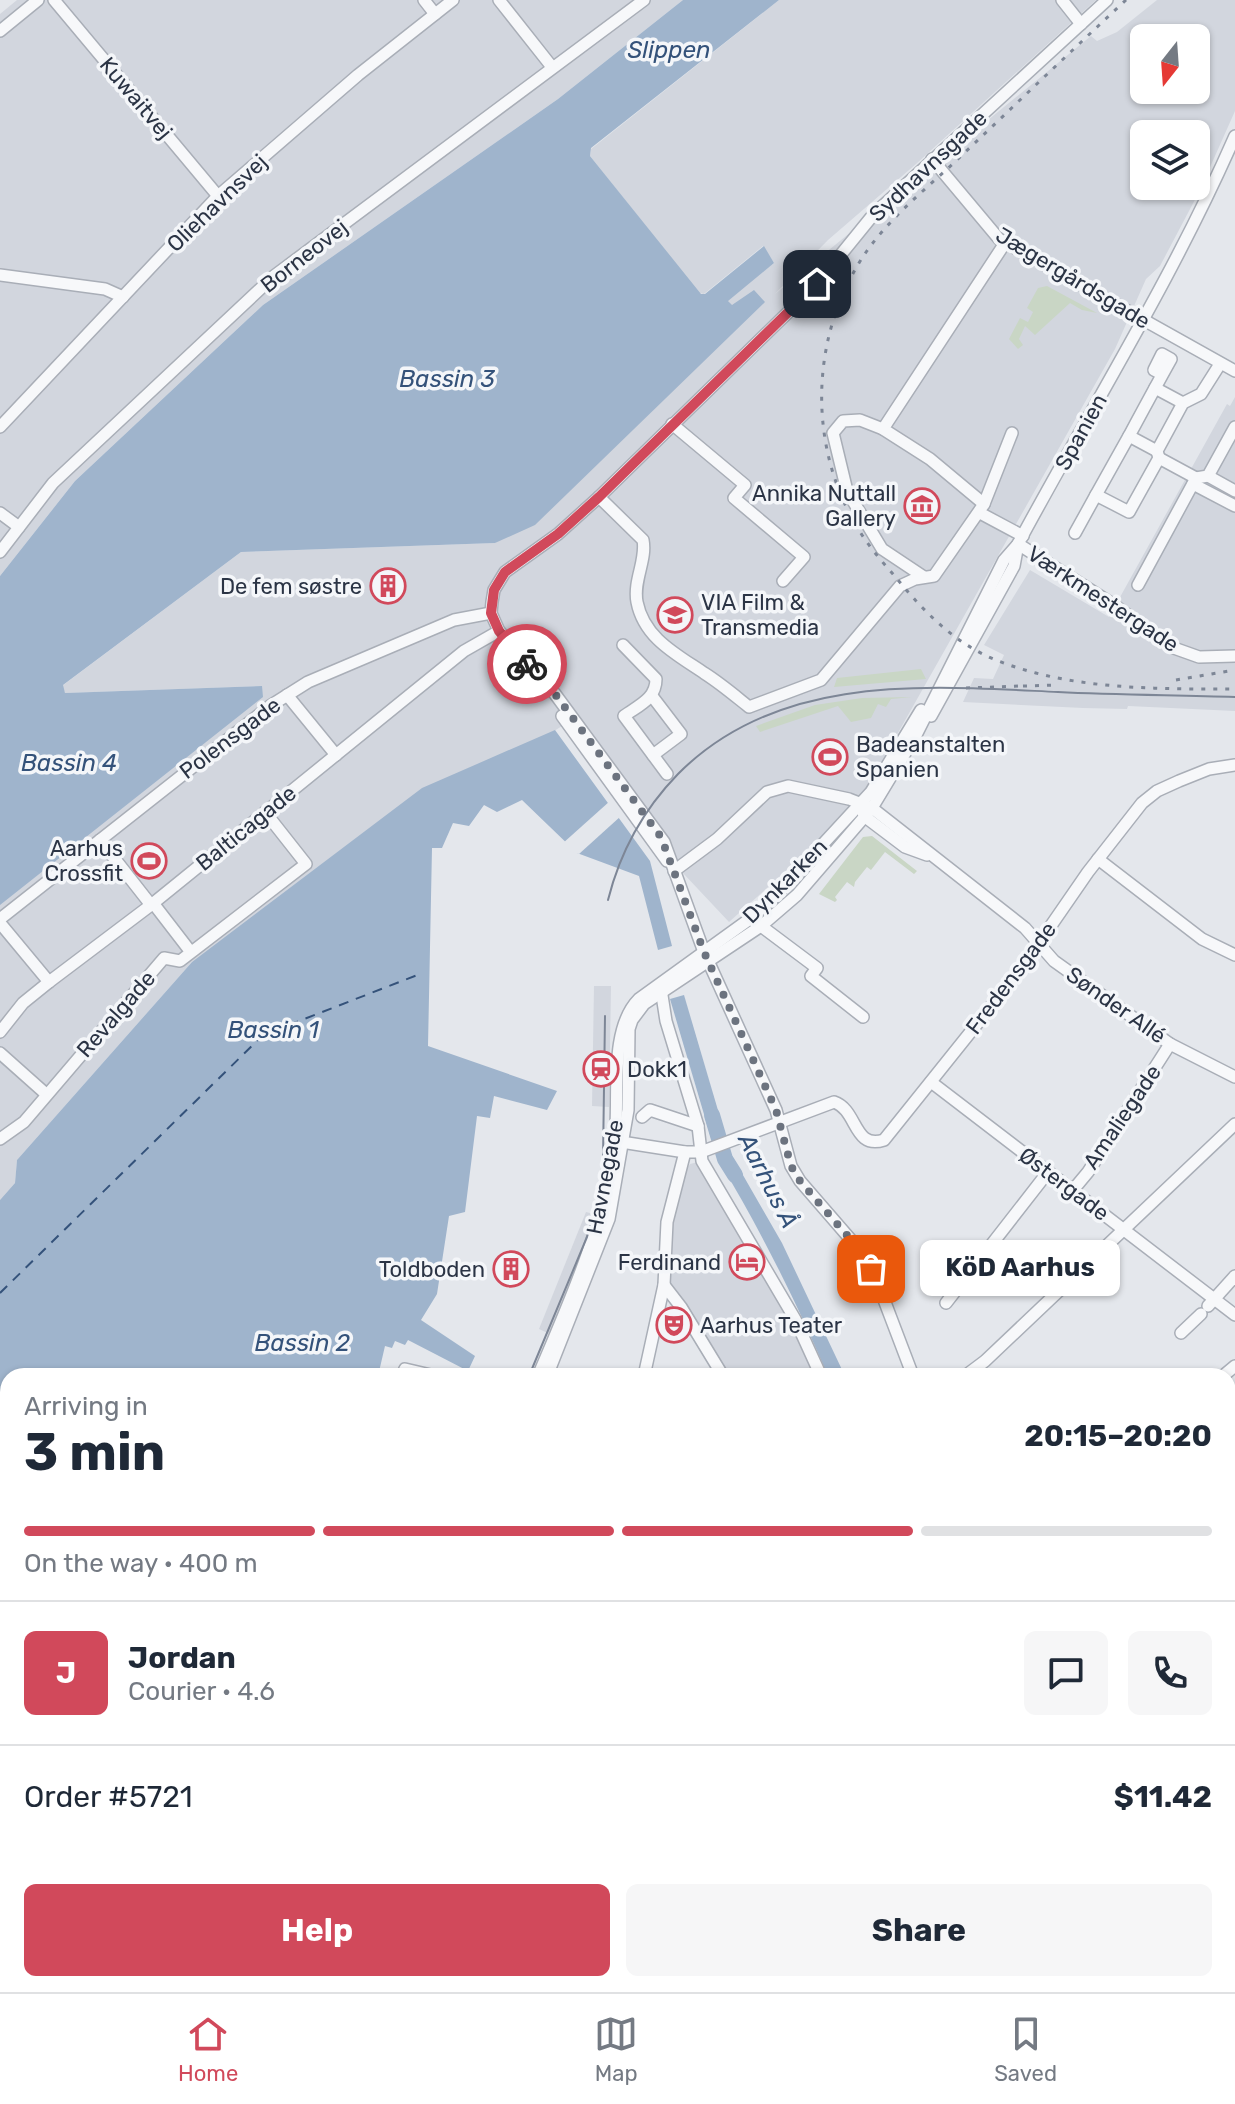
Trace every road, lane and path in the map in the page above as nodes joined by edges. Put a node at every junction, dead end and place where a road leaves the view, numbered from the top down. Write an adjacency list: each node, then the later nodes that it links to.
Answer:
1 (38, 0): 11 (street)
2 (54, 0): 15 (street, Kuwaitvej)
3 (424, 0): 9 (street)
4 (453, 0): 9 (street, Oliehavnsvej)
5 (499, 0): 12 (street)
6 (644, 0): 12 (street, Borneovej)
7 (1062, 0): 10 (street)
8 (1107, 0): 10 (street, Sydhavnsgade)
9 (435, 14): 15 (street, Oliehavnsvej)
10 (1081, 24): 14 (street, Sydhavnsgade)
11 (0, 31)
12 (552, 67): 39 (street, Borneovej)
13 (1235, 136): 19 (street, Spanien)
14 (932, 159): 16 (street, Jægergårdsgade); 25 (street, Sydhavnsgade)
15 (218, 196): 18 (street, Oliehavnsvej)
16 (1005, 243): 19 (street, Jægergårdsgade); 28 (street)
17 (0, 275): 18 (street)
18 (123, 297): 26 (street, Oliehavnsvej)
19 (1143, 320): 21 (street, Jægergårdsgade); 41 (street, Spanien)
20 (1162, 354): 23 (street)
21 (1220, 364): 22 (street, Jægergårdsgade); 24 (street)
22 (1235, 371)
23 (1155, 388): 24 (street); 30 (street)
24 (1183, 403): 31 (street)
25 (672, 424): 35 (street, Sydhavnsgade); 44 (street)
26 (0, 427)
27 (1235, 427): 32 (street, Værkmestergade)
28 (883, 429): 37 (street, Værkmestergade); 43 (street)
29 (1012, 433): 37 (street)
30 (1129, 436): 31 (street); 34 (street)
31 (1158, 454): 32 (street); 34 (street)
32 (1199, 479): 33 (street); 36 (street); 45 (street, Værkmestergade)
33 (1235, 491)
34 (1096, 495): 40 (street)
35 (599, 497): 43 (street); 46 (street, Sydhavnsgade)
36 (1235, 506)
37 (982, 508): 41 (street, Værkmestergade); 43 (street)
38 (0, 513): 39 (street)
39 (19, 527): 42 (street, Borneovej)
40 (1075, 533)
41 (1021, 540): 47 (street, Spanien); 50 (street, Spanien); 51 (street, Værkmestergade)
42 (0, 552)
43 (925, 577)
44 (783, 581)
45 (1138, 585)
46 (491, 613): 48 (street); 52 (street, Polensgade)
47 (981, 625): 50 (street, Spanien); 55 (street, Spanien)
48 (499, 631): 56 (street, Balticagade); 64 (street)
49 (623, 645): 53 (street)
50 (956, 655): 54 (street, Spanien)
51 (1235, 656)
52 (287, 695): 56 (street); 62 (street, Polensgade)
53 (652, 696): 57 (street); 57 (street)
54 (933, 699): 55 (street, Spanien); 60 (street, Spanien)
55 (916, 735): 60 (street, Spanien)
56 (336, 755): 61 (street, Balticagade)
57 (653, 755): 59 (street)
58 (1235, 765): 63 (street, Fredensgade)
59 (667, 774)
60 (865, 809): 64 (street); 67 (street, Dynkarken); 68 (street, Sønder Allé); 71 (street, Dynkarken)
61 (265, 812): 65 (street, Balticagade); 69 (street, Revalgade)
62 (100, 840): 65 (street); 66 (street, Polensgade)
63 (1098, 859): 68 (street, Fredensgade); 70 (street)
64 (674, 871): 71 (street)
65 (152, 904): 69 (street); 72 (street, Balticagade)
66 (0, 921): 72 (street)
67 (761, 926): 71 (street, Dynkarken); 74 (street)
68 (1038, 945): 76 (street, Sønder Allé); 79 (street, Fredensgade)
69 (190, 951): 80 (street, Revalgade)
70 (1235, 955)
71 (706, 957): 73 (street, Havnegade); 82 (street)
72 (49, 982): 75 (street, Balticagade)
73 (660, 985): 84 (street); 86 (street, Havnegade)
74 (863, 1017)
75 (0, 1032)
76 (1170, 1044): 78 (street, Sønder Allé); 90 (street, Amaliegade)
77 (0, 1053): 80 (street)
78 (1235, 1077)
79 (931, 1082): 82 (street, Fredensgade); 89 (street, Østergade)
80 (46, 1094): 85 (street, Revalgade)
81 (642, 1117): 84 (street)
82 (781, 1122): 87 (street); 103 (street)
83 (1235, 1124): 91 (street)
84 (698, 1126): 87 (street)
85 (0, 1139)
86 (619, 1142): 88 (street); 98 (street, Havnegade); 99 (street, Havnegade)
87 (706, 1151): 88 (street); 102 (street)
88 (685, 1152): 93 (street)
89 (1048, 1172): 90 (street, Østergade); 94 (street)
90 (1073, 1190): 91 (street, Østergade)
91 (1124, 1229): 95 (street, Østergade); 104 (street)
92 (1235, 1276): 95 (street)
93 (664, 1285): 100 (street); 101 (street)
94 (946, 1303)
95 (1208, 1306): 96 (street, Østergade); 97 (street)
96 (1235, 1315)
97 (1181, 1333)
98 (541, 1368)
99 (550, 1368)
100 (646, 1368)
101 (718, 1368)
102 (817, 1368)
103 (910, 1368)
104 (976, 1368)

